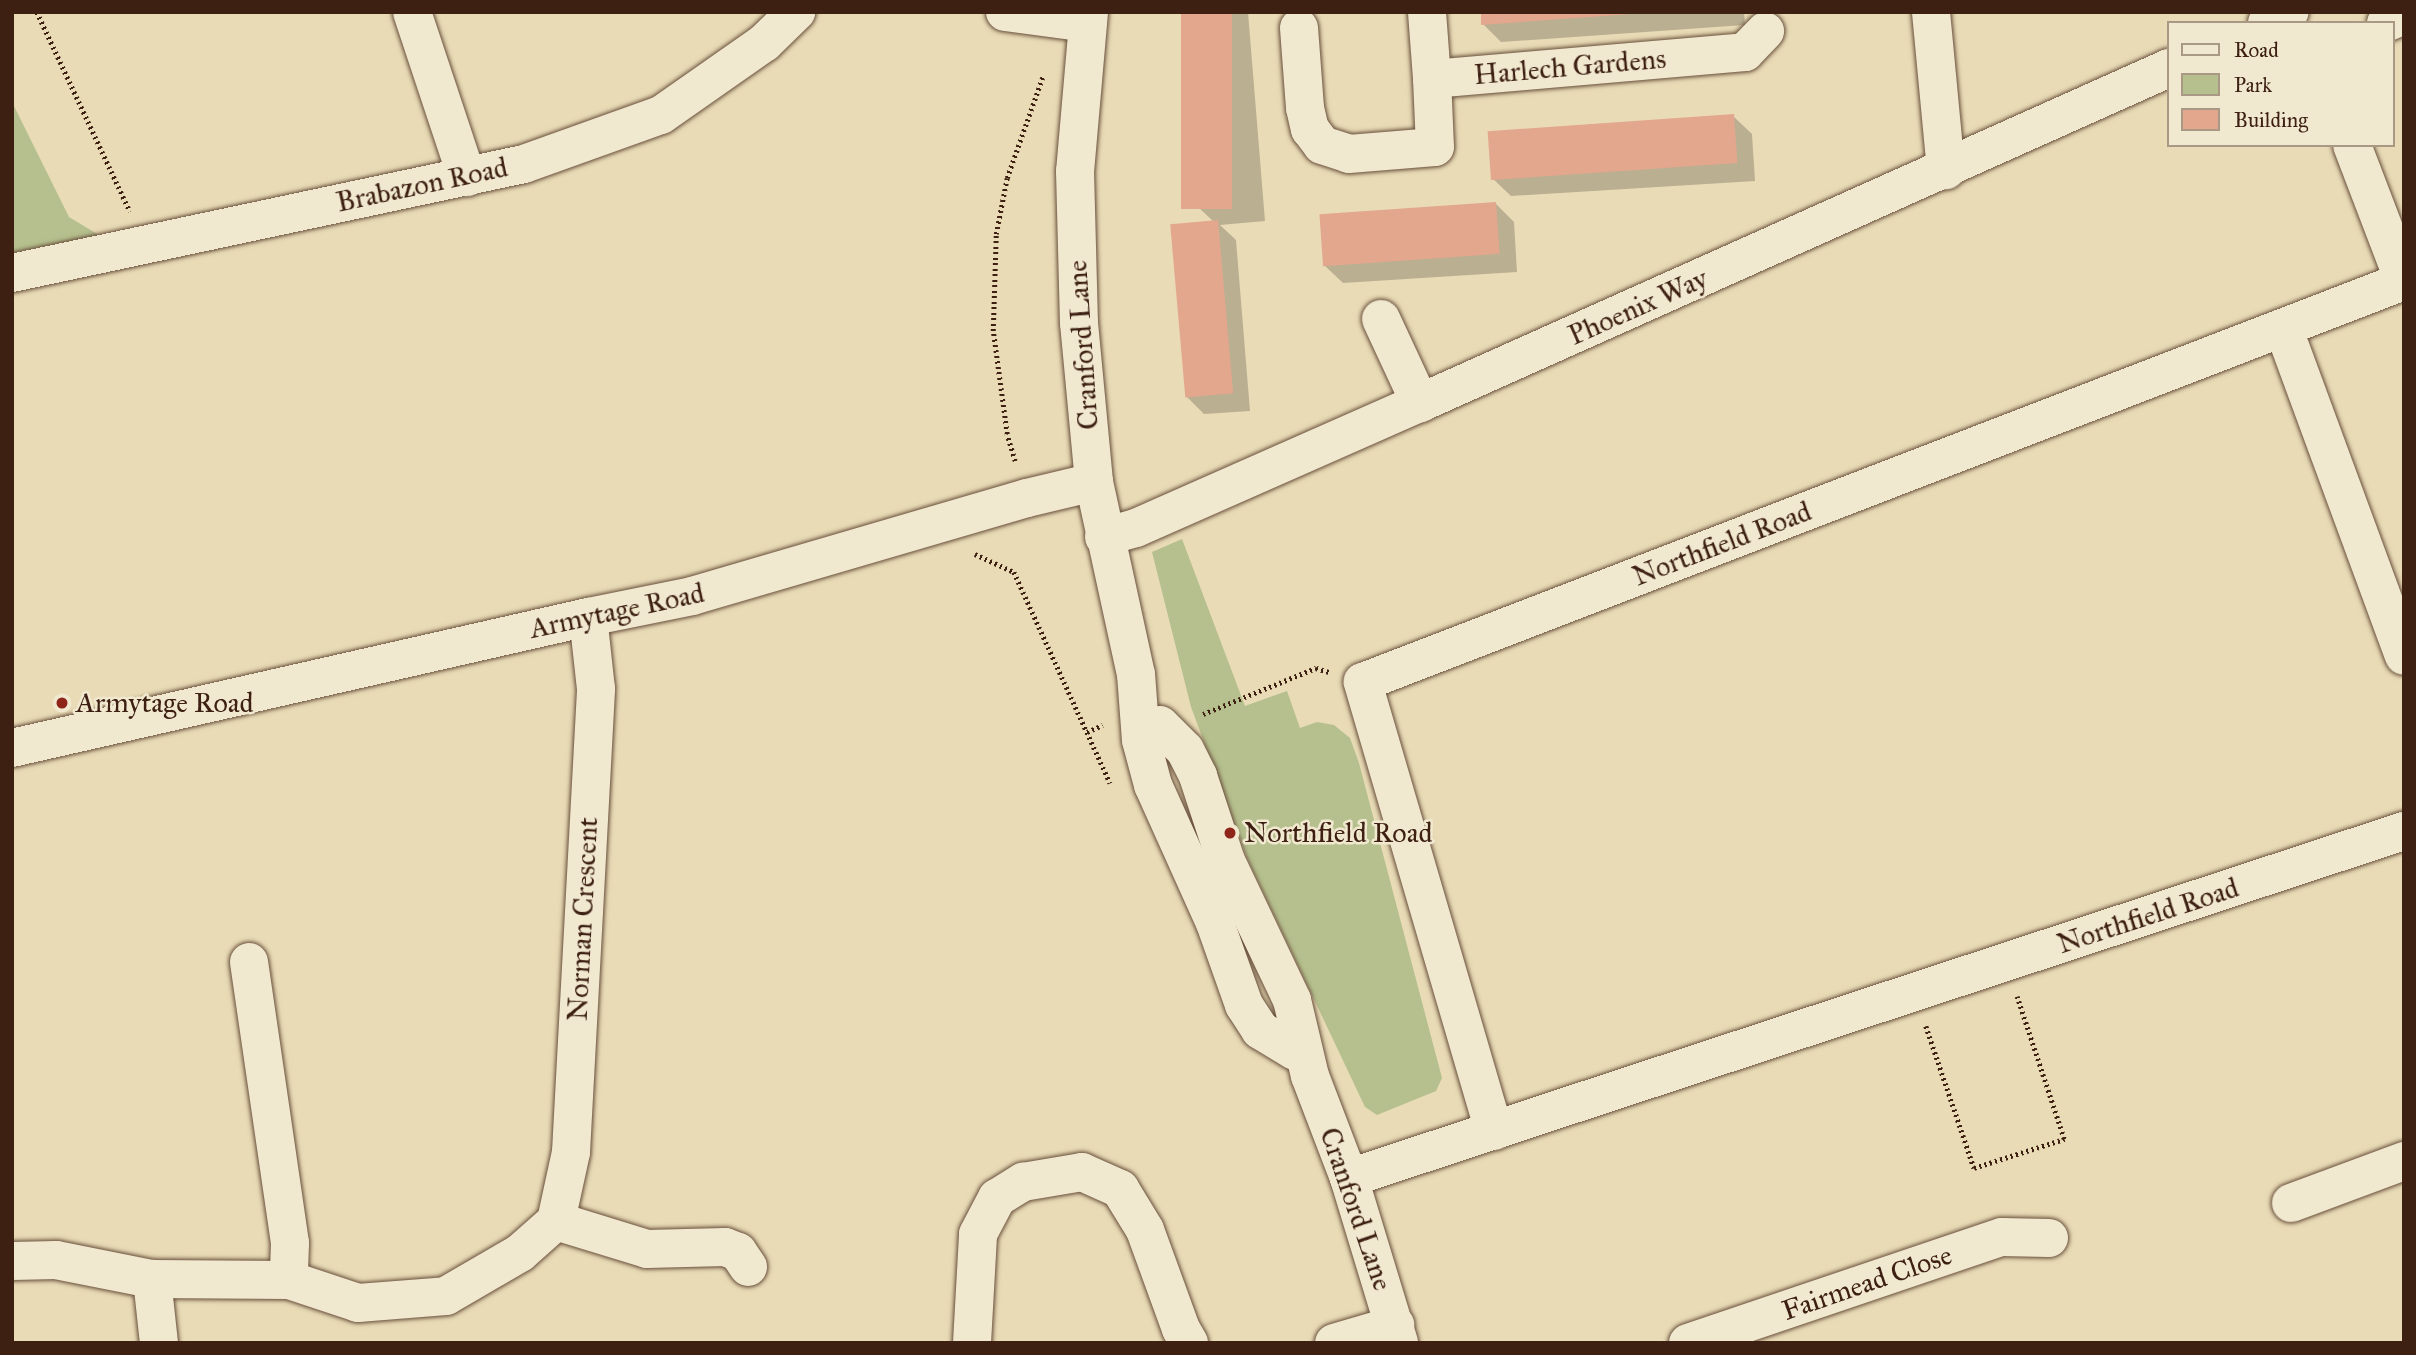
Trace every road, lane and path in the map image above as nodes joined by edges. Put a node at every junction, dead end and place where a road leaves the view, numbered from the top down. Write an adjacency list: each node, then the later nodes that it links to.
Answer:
1 (37, 12): 18 (path)
2 (411, 12): 17 (street)
3 (796, 12): 17 (street, Brabazon Road)
4 (1005, 12): 9 (street)
5 (1427, 12): 14 (street, Harlech Gardens)
6 (1931, 12): 16 (street)
7 (2290, 12): 10 (street)
8 (1088, 18): 9 (street); 24 (street, Cranford Lane)
9 (1048, 19): 25 (path)
10 (2271, 21)
11 (1299, 28): 14 (street)
12 (1765, 31): 14 (street, Harlech Gardens)
13 (2168, 68): 16 (street, Phoenix Way)
14 (1432, 79)
15 (2353, 147): 20 (street)
16 (1946, 170): 23 (street, Phoenix Way)
17 (467, 177): 18 (street, Brabazon Road)
18 (145, 244): 19 (street, Brabazon Road)
19 (12, 273)
20 (2404, 281): 22 (street, Northfield Road)
21 (1381, 319): 23 (street)
22 (2284, 330): 29 (street); 31 (street, Northfield Road)
23 (1420, 403): 27 (street, Phoenix Way)
24 (1094, 482): 25 (street, Armytage Road); 27 (street, Cranford Lane)
25 (1027, 498): 26 (street, Armytage Road)
26 (941, 523): 28 (street, Armytage Road); 34 (path)
27 (1104, 537): 30 (street, Cranford Lane)
28 (588, 617): 33 (street, Armytage Road); 44 (street, Norman Crescent)
29 (2404, 656)
30 (1136, 674): 32 (street, Cranford Lane); 39 (street, Cranford Lane)
31 (1363, 682): 32 (path); 40 (street)
32 (1160, 725): 39 (street, Cranford Lane)
33 (12, 748)
34 (1116, 796)
35 (2404, 831): 37 (street, Northfield Road)
36 (249, 962): 49 (street)
37 (2006, 963): 38 (street, Northfield Road); 38 (path)
38 (1915, 993): 40 (street, Northfield Road)
39 (1302, 1063): 42 (street, Cranford Lane)
40 (1494, 1131): 42 (street, Northfield Road)
41 (2404, 1161): 43 (street)
42 (1349, 1178): 50 (street, Cranford Lane)
43 (2291, 1203)
44 (556, 1221): 47 (street); 49 (street)
45 (2049, 1238): 55 (street, Fairmead Close)
46 (12, 1262): 48 (street)
47 (747, 1267)
48 (152, 1279): 49 (street); 51 (street)
49 (289, 1280)
50 (1397, 1334): 54 (street)
51 (159, 1343)
52 (972, 1343): 53 (street)
53 (1189, 1343)
54 (1334, 1343)
55 (1688, 1343)

